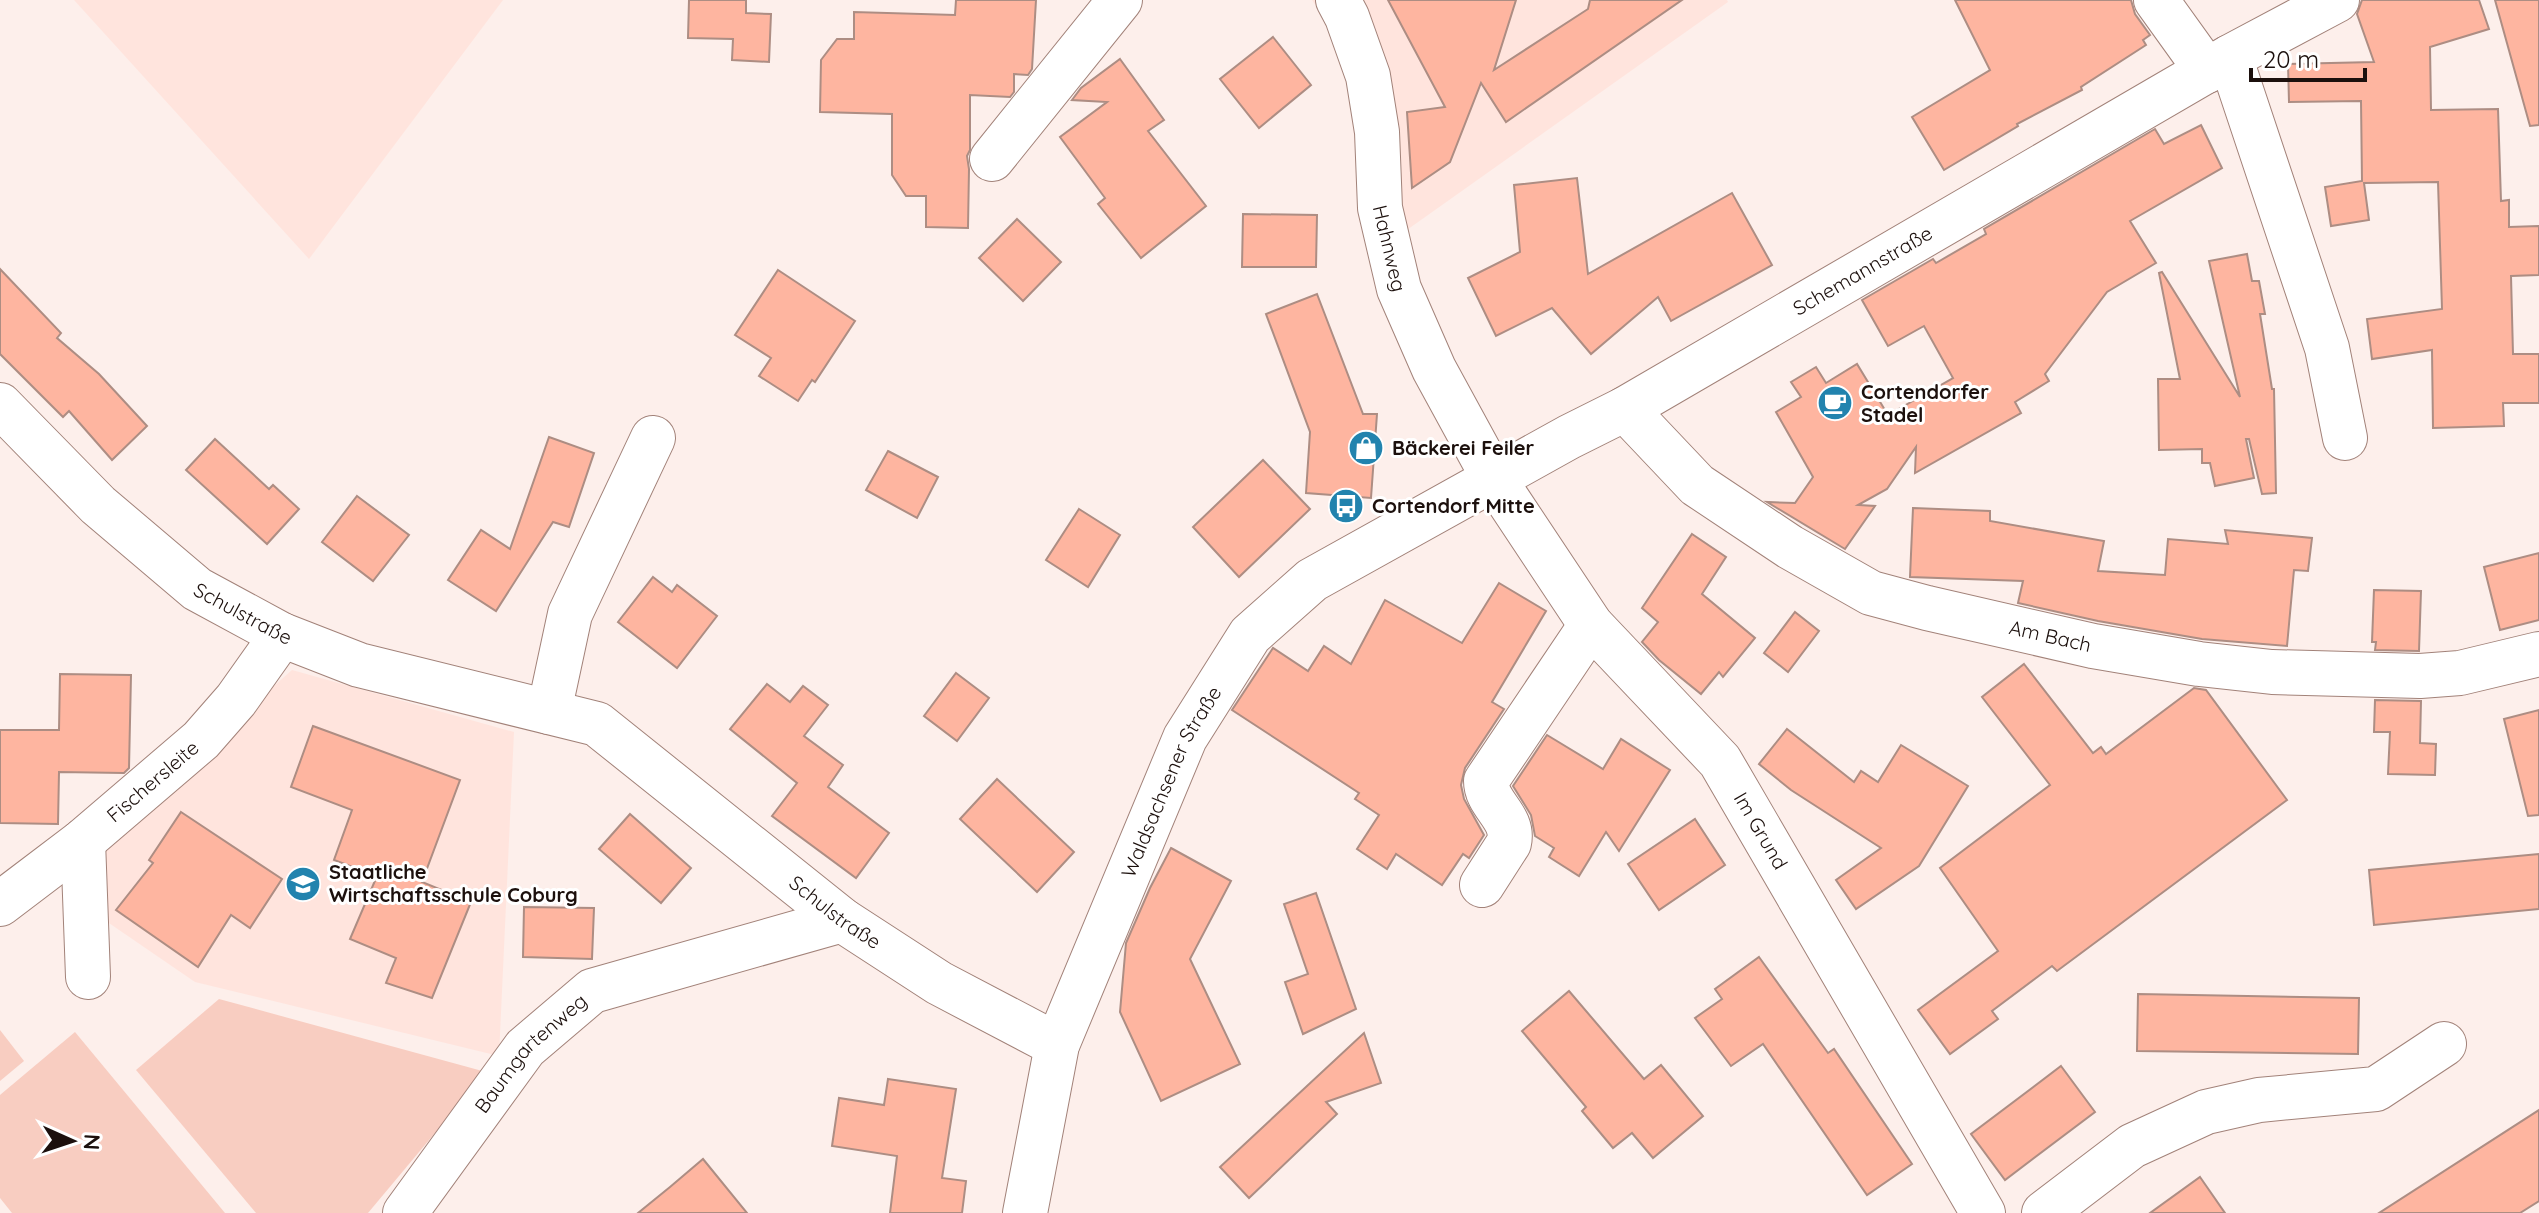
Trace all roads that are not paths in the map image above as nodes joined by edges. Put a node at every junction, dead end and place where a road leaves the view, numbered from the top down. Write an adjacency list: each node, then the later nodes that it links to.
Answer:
1 (1120, 0): 6 (street)
2 (1338, 0): 11 (street, Hahnweg)
3 (2156, 0): 5 (street)
4 (2337, 0): 5 (street, Schemannstraße)
5 (2219, 64): 8 (street, Schemannstraße); 10 (street)
6 (992, 159)
7 (0, 405): 13 (street, Schulstraße)
8 (1625, 409): 11 (street, Schemannstraße); 14 (street, Am Bach)
9 (653, 438): 15 (street)
10 (2345, 438)
11 (1494, 479): 12 (street, Im Grund); 22 (street, Waldsachsener Straße)
12 (1591, 625): 17 (street); 23 (street, Im Grund)
13 (282, 635): 15 (street, Schulstraße); 16 (street, Fischersleite)
14 (2539, 654)
15 (549, 712): 19 (street, Schulstraße)
16 (83, 841): 18 (street, Fischersleite); 20 (street)
17 (1482, 885)
18 (0, 904)
19 (842, 920): 22 (street, Schulstraße); 24 (street, Baumgartenweg)
20 (88, 977)
21 (2444, 1044): 26 (street)
22 (1057, 1045): 25 (street, Waldsachsener Straße)
23 (1965, 1207)
24 (405, 1213)
25 (1025, 1213)
26 (2044, 1213)

